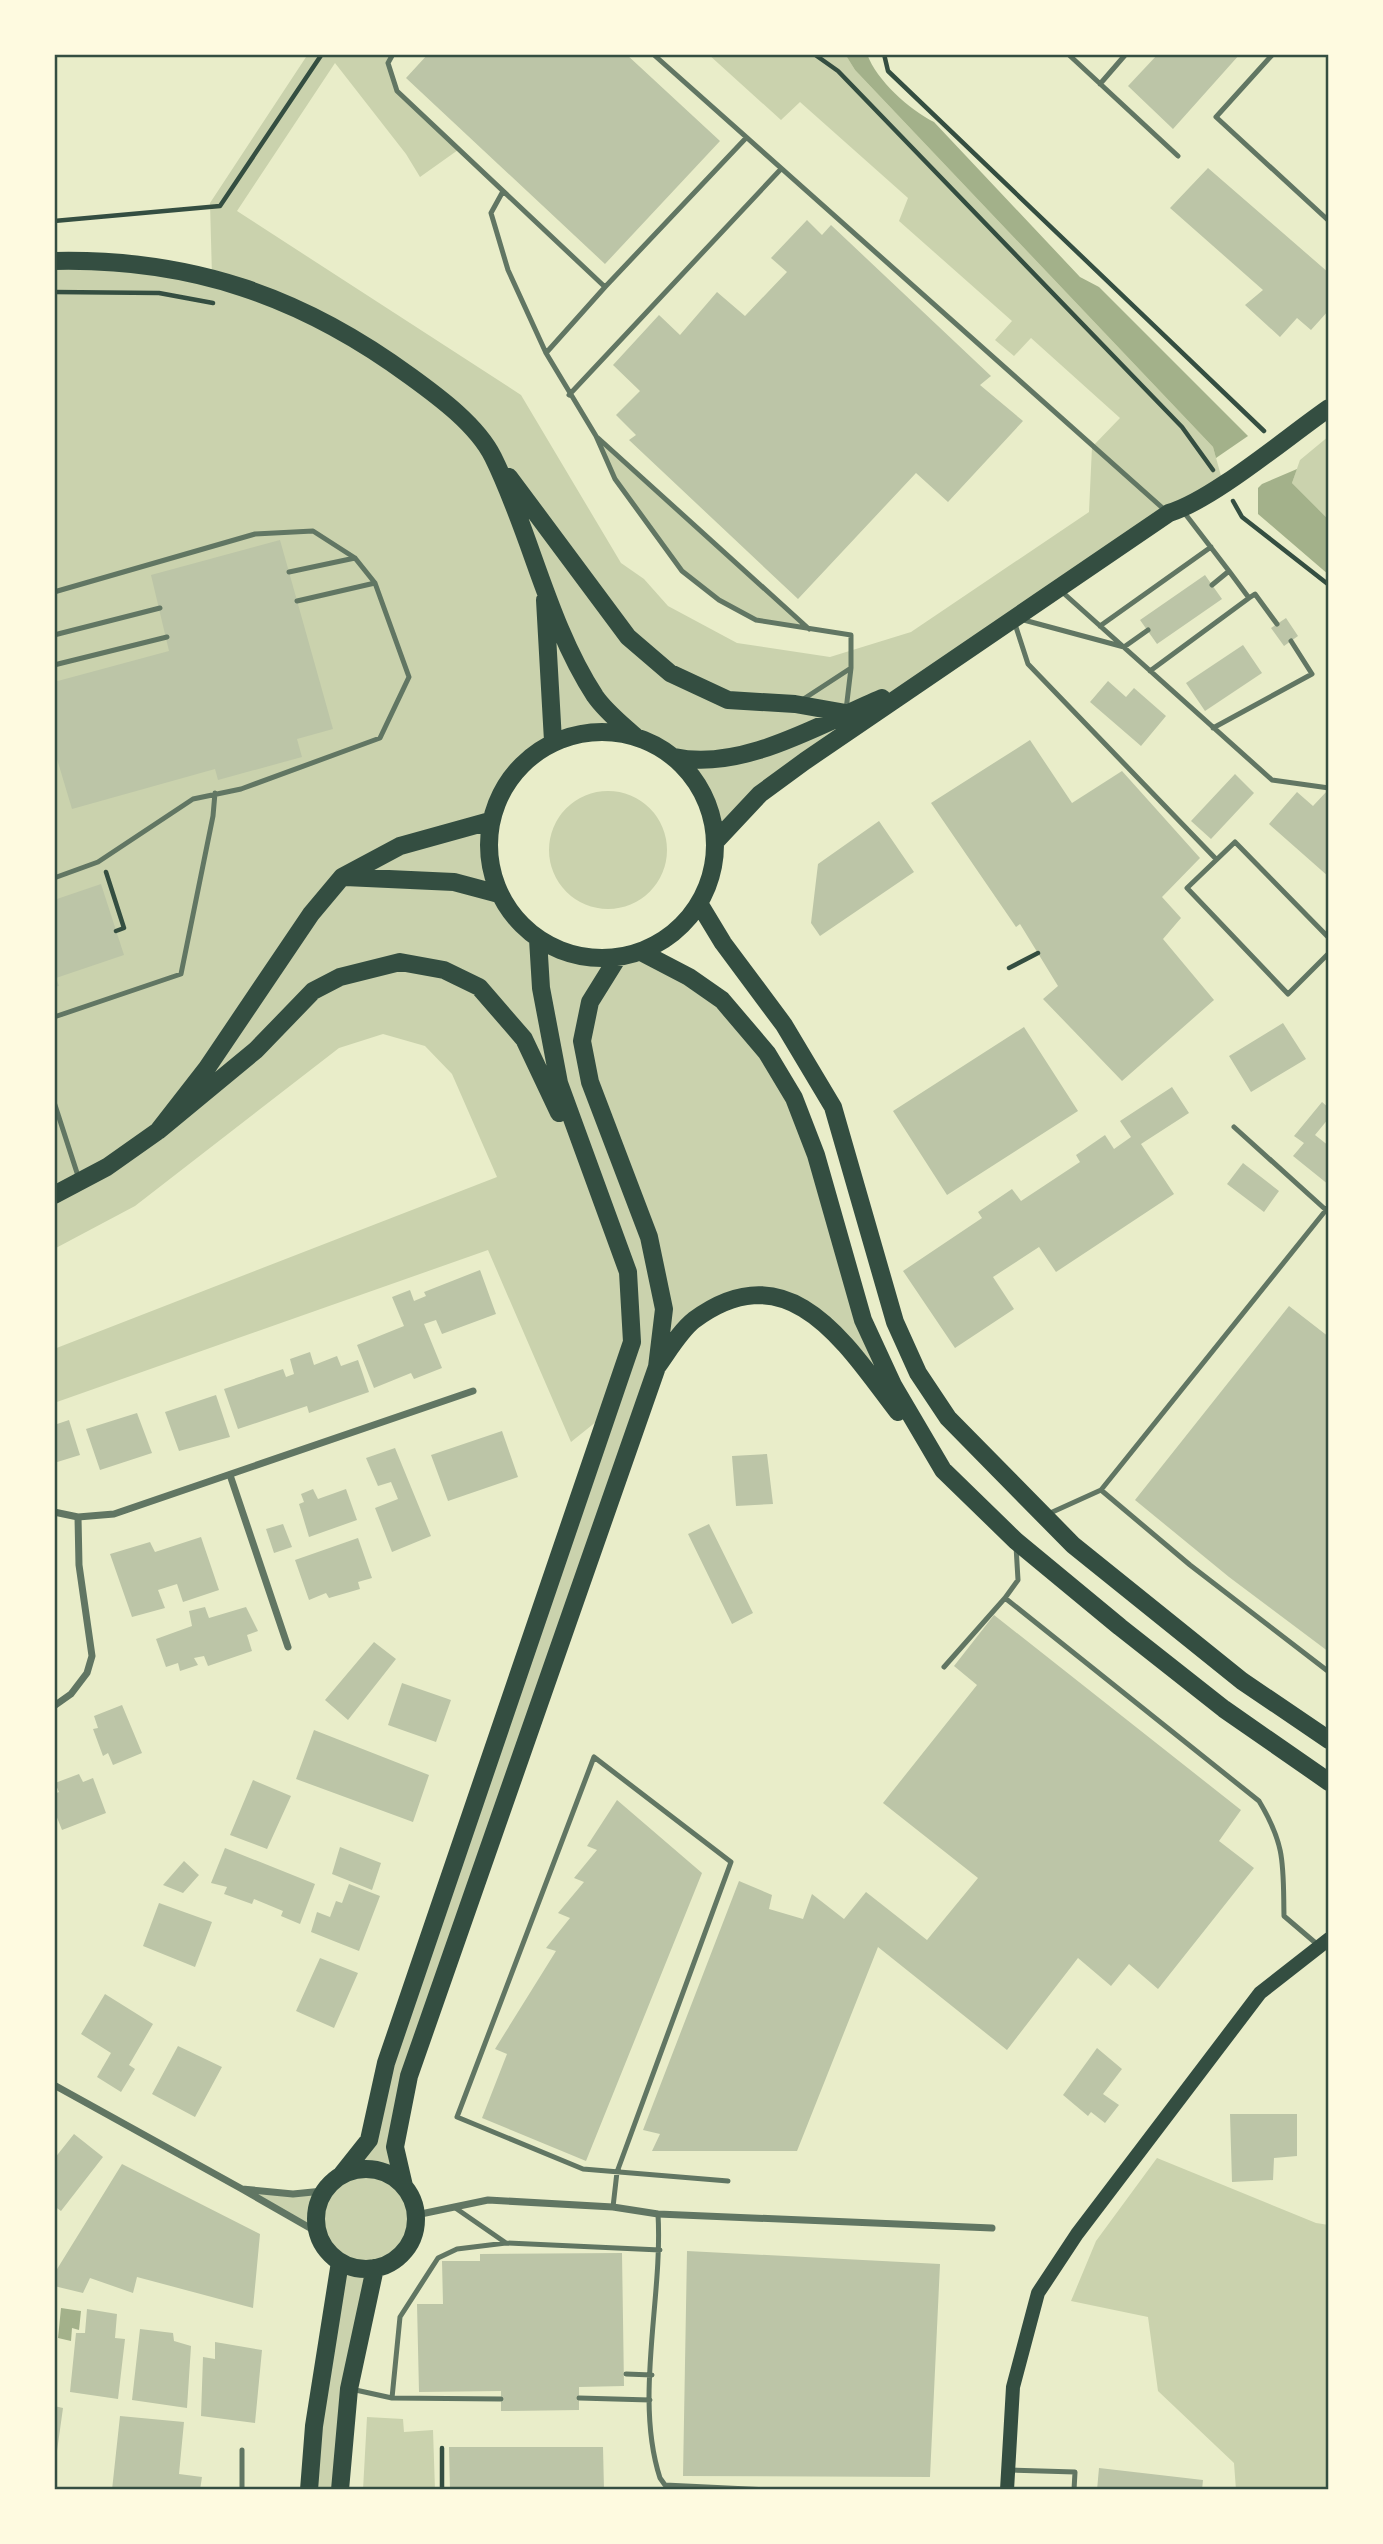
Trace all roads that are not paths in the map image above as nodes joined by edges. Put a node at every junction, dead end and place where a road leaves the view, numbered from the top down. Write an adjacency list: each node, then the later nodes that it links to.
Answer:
1 (393, 54): 10 (lane)
2 (653, 54): 7 (lane)
3 (1068, 54): 6 (lane)
4 (1126, 54): 6 (lane)
5 (1273, 54): 11 (lane)
6 (1100, 83): 8 (lane)
7 (746, 138): 9 (lane); 13 (lane)
8 (1178, 156)
9 (780, 170): 15 (lane); 19 (lane)
10 (502, 192): 13 (lane); 14 (lane)
11 (1329, 221)
12 (54, 261): 18 (main road)
13 (605, 287): 14 (lane)
14 (546, 353): 15 (lane)
15 (569, 395): 17 (lane)
16 (1329, 408): 19 (main road)
17 (596, 436): 35 (lane); 35 (lane)
18 (491, 454): 24 (main road); 45 (main road)
19 (1175, 511): 20 (lane); 27 (main road)
20 (1211, 547): 22 (lane); 34 (lane)
21 (355, 558): 23 (lane); 25 (lane); 28 (lane)
22 (1229, 571): 26 (lane); 29 (lane)
23 (289, 572)
24 (544, 582): 48 (main road); 49 (main road)
25 (375, 583): 30 (lane); 52 (lane)
26 (1212, 585)
27 (1058, 587): 32 (main road); 34 (lane)
28 (54, 592)
29 (1249, 598): 33 (lane); 43 (lane)
30 (297, 601)
31 (160, 608): 37 (lane)
32 (1013, 618): 40 (lane); 44 (main road); 55 (lane)
33 (1277, 624)
34 (1100, 626): 40 (lane)
35 (810, 629): 42 (lane)
36 (1148, 630): 40 (lane)
37 (54, 635)
38 (167, 637): 41 (lane)
39 (1291, 641): 47 (lane)
40 (1124, 647): 43 (lane)
41 (54, 665)
42 (851, 668): 45 (lane); 46 (lane)
43 (1150, 671): 47 (lane)
44 (921, 682): 46 (main road); 54 (main road)
45 (795, 704): 46 (main road)
46 (846, 713): 50 (main road)
47 (1213, 728): 51 (lane)
48 (636, 737): 49 (main road); 50 (main road)
49 (553, 741): 53 (main road)
50 (674, 757): 54 (main road)
51 (1329, 788)
52 (215, 793): 57 (lane); 65 (lane)
53 (490, 821): 56 (main road); 58 (main road)
54 (715, 842): 59 (main road)
55 (1215, 859): 60 (lane); 63 (lane)
56 (342, 877): 58 (main road); 68 (main road)
57 (54, 878)
58 (499, 894): 61 (main road)
59 (700, 905): 62 (main road); 79 (main road)
60 (1329, 938)
61 (538, 939): 64 (main road); 71 (main road)
62 (643, 953): 64 (main road); 75 (main road)
63 (1329, 953)
64 (618, 957): 73 (main road)
65 (54, 1017)
66 (54, 1102): 69 (lane)
67 (1234, 1127): 72 (lane)
68 (158, 1131): 69 (main road); 71 (main road)
69 (80, 1182): 70 (main road)
70 (54, 1195)
71 (598, 1198): 92 (main road)
72 (1328, 1210): 77 (lane)
73 (657, 1367): 75 (main road); 94 (main road)
74 (473, 1391): 76 (street)
75 (943, 1470): 81 (main road)
76 (230, 1475): 80 (street); 83 (street)
77 (1101, 1490): 79 (lane); 85 (lane)
78 (54, 1513): 80 (street)
79 (1044, 1516): 87 (main road)
80 (78, 1517): 86 (street)
81 (1016, 1541): 82 (lane); 88 (main road)
82 (1005, 1598): 84 (lane); 89 (lane)
83 (288, 1647)
84 (944, 1667)
85 (1329, 1672)
86 (54, 1706)
87 (1329, 1740)
88 (1329, 1782)
89 (1323, 1942): 115 (main road)
90 (54, 2085): 95 (street)
91 (617, 2172): 91 (lane); 93 (lane); 98 (lane)
92 (342, 2174): 94 (main road); 96 (main road)
93 (728, 2181)
94 (404, 2186): 100 (main road)
95 (242, 2189): 96 (street); 102 (street)
96 (323, 2191): 102 (main road)
97 (454, 2207): 98 (street); 100 (street); 103 (lane)
98 (613, 2207): 99 (street)
99 (658, 2214): 101 (street); 104 (lane)
100 (416, 2215): 106 (main road)
101 (992, 2228)
102 (317, 2232): 105 (main road)
103 (506, 2243): 104 (lane); 110 (lane)
104 (660, 2250): 108 (lane)
105 (340, 2262): 106 (main road); 117 (main road)
106 (375, 2268): 109 (main road)
107 (626, 2374): 108 (lane)
108 (652, 2375): 113 (lane)
109 (349, 2389): 110 (lane); 118 (main road)
110 (392, 2398): 112 (lane)
111 (579, 2398): 113 (lane)
112 (501, 2399)
113 (650, 2400): 119 (lane)
114 (242, 2450): 116 (lane)
115 (1008, 2470): 120 (main road); 121 (lane)
116 (242, 2490)
117 (309, 2490)
118 (340, 2490)
119 (768, 2490)
120 (1007, 2490)
121 (1074, 2490)

